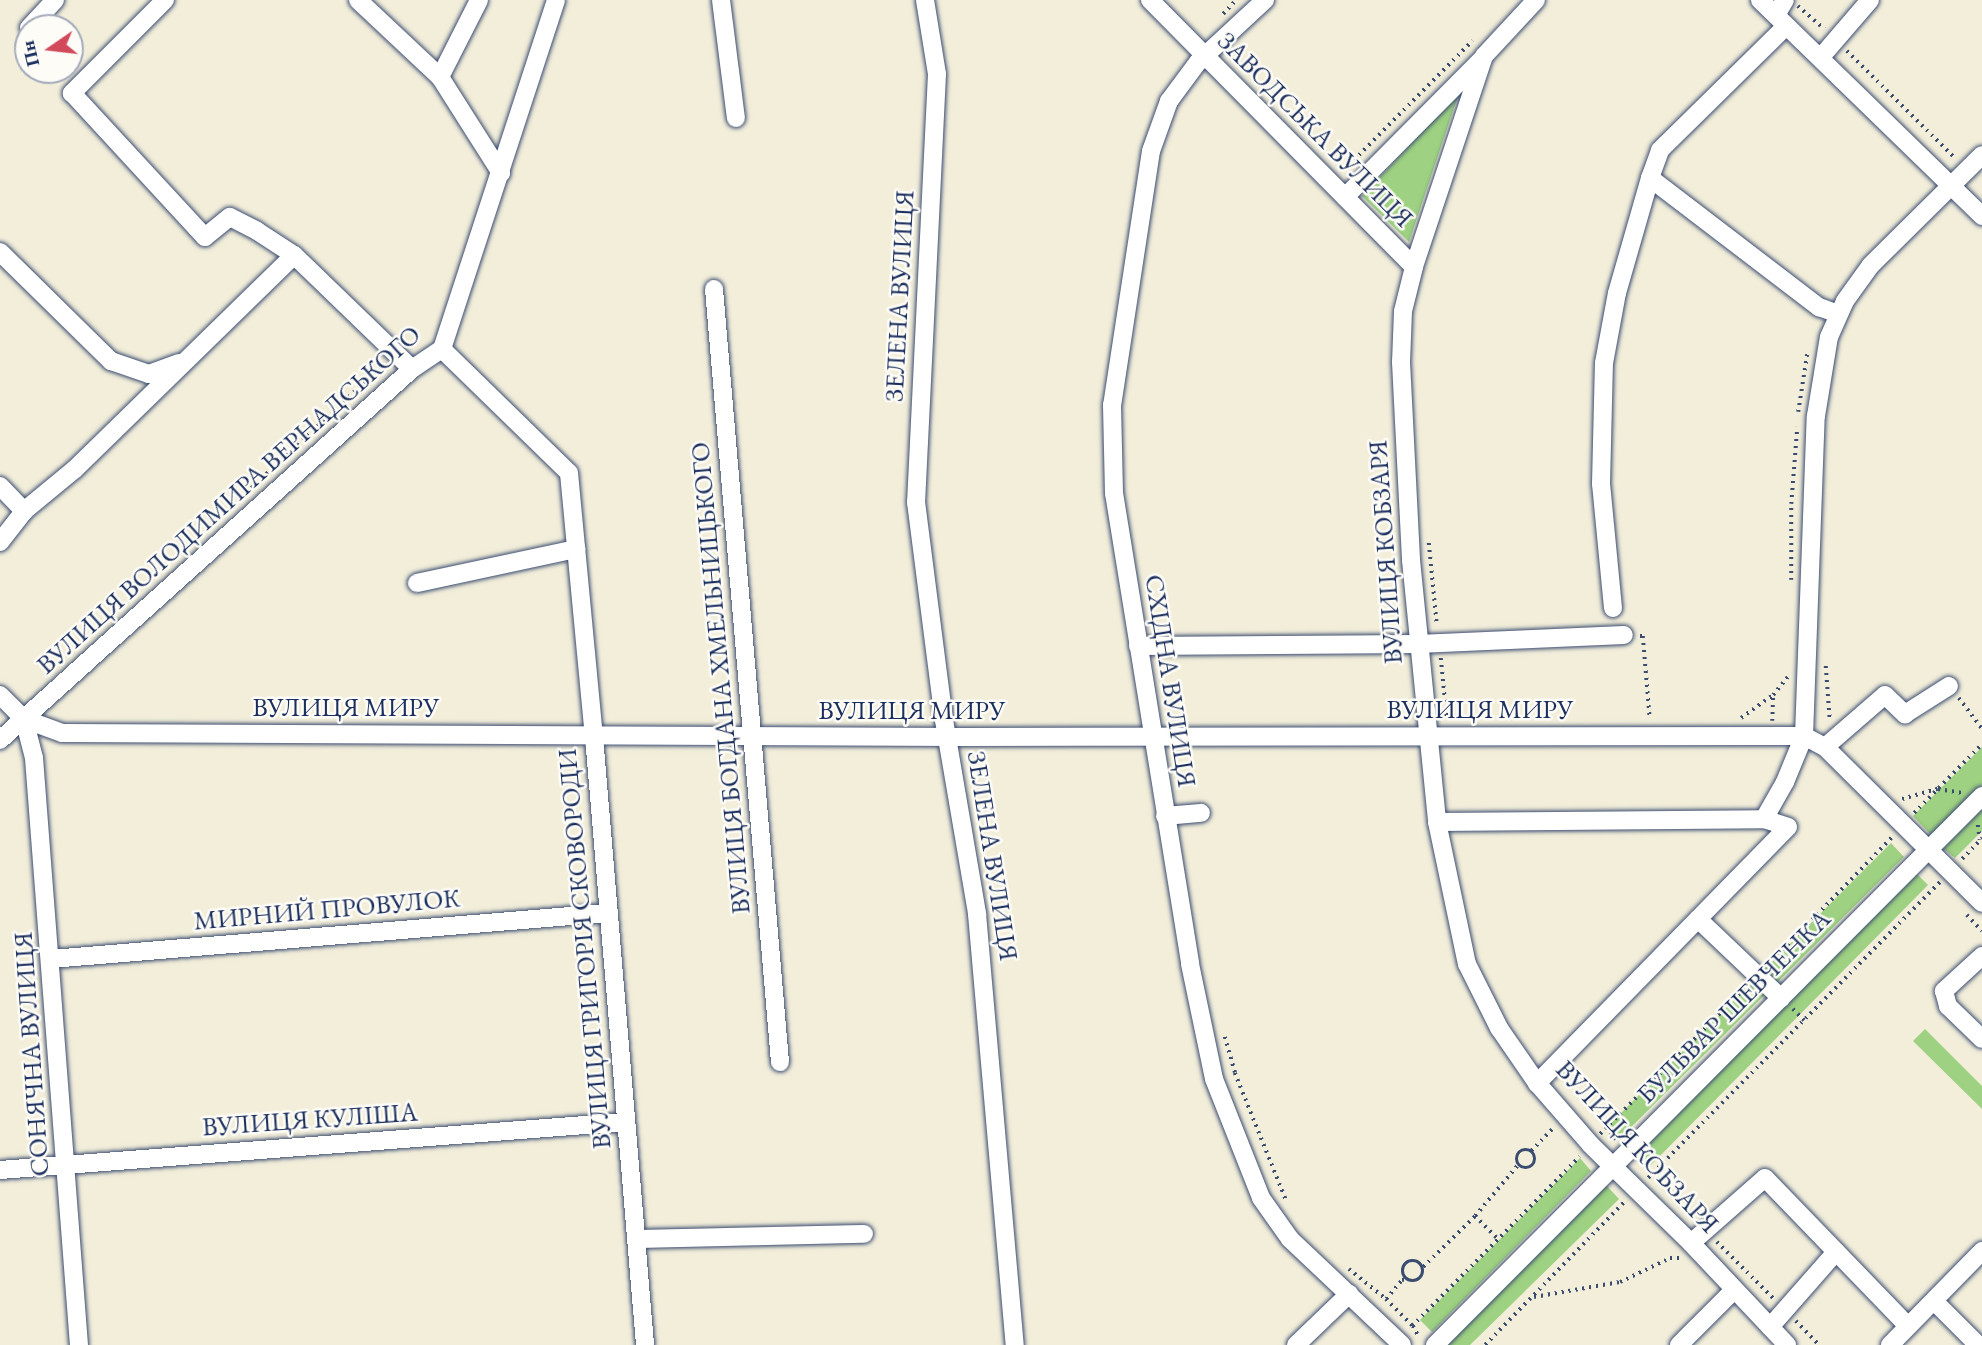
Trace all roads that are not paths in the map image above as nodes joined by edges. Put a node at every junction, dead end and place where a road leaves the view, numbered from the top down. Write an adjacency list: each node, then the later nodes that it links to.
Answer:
1 (55, 0): 14 (street)
2 (165, 0): 27 (street)
3 (358, 0): 18 (street)
4 (479, 0): 18 (street)
5 (556, 0): 21 (street, ВУЛИЦЯ ВОЛОДИМИРА ВЕРНАДСЬКОГО)
6 (721, 0): 19 (street)
7 (925, 0): 50 (street, ЗЕЛЕНА ВУЛИЦЯ)
8 (1150, 0): 15 (street, ЗАВОДСЬКА ВУЛИЦЯ)
9 (1265, 0): 15 (street, СХІДНА ВУЛИЦЯ)
10 (1536, 0): 16 (street, ВУЛИЦЯ КОБЗАРЯ)
11 (1760, 0): 13 (street)
12 (1870, 0): 17 (street)
13 (1785, 10): 17 (street); 22 (street)
14 (42, 14)
15 (1206, 55): 24 (street, ЗАВОДСЬКА ВУЛИЦЯ); 42 (street, СХІДНА ВУЛИЦЯ)
16 (1484, 56): 24 (street); 28 (street, ВУЛИЦЯ КОБЗАРЯ)
17 (1821, 57): 23 (street)
18 (440, 77): 21 (street)
19 (736, 118)
20 (1982, 155): 23 (street)
21 (501, 173): 31 (street, ВУЛИЦЯ ВОЛОДИМИРА ВЕРНАДСЬКОГО)
22 (1650, 178): 30 (street); 39 (street)
23 (1952, 186): 25 (street); 30 (street)
24 (1345, 197): 28 (street, ЗАВОДСЬКА ВУЛИЦЯ)
25 (1982, 216)
26 (0, 251): 32 (street)
27 (294, 255): 32 (street); 33 (street)
28 (1414, 267): 41 (street, ВУЛИЦЯ КОБЗАРЯ)
29 (715, 289): 49 (street, ВУЛИЦЯ БОГДАНА ХМЕЛЬНИЦЬКОГО)
30 (1838, 314): 48 (street)
31 (442, 349): 33 (street, ВУЛИЦЯ ВОЛОДИМИРА ВЕРНАДСЬКОГО); 37 (street, ВУЛИЦЯ ГРИГОРІЯ СКОВОРОДИ)
32 (185, 361): 35 (street)
33 (412, 369): 45 (street, ВУЛИЦЯ ВОЛОДИМИРА ВЕРНАДСЬКОГО)
34 (0, 486): 35 (street)
35 (24, 511): 36 (street)
36 (0, 542)
37 (576, 550): 38 (street); 46 (street, ВУЛИЦЯ ГРИГОРІЯ СКОВОРОДИ)
38 (417, 583)
39 (1613, 608)
40 (1624, 635): 41 (street)
41 (1419, 644): 42 (street); 47 (street, ВУЛИЦЯ КОБЗАРЯ)
42 (1138, 646): 51 (street, СХІДНА ВУЛИЦЯ)
43 (1949, 686): 53 (street)
44 (0, 695): 45 (street)
45 (23, 719): 46 (street, ВУЛИЦЯ МИРУ); 52 (street, ВУЛИЦЯ ВОЛОДИМИРА ВЕРНАДСЬКОГО); 64 (street, СОНЯЧНА ВУЛИЦЯ)
46 (594, 736): 49 (street, ВУЛИЦЯ МИРУ); 61 (street, ВУЛИЦЯ ГРИГОРІЯ СКОВОРОДИ)
47 (1427, 736): 48 (street, ВУЛИЦЯ МИРУ); 51 (street, ВУЛИЦЯ МИРУ); 58 (street, ВУЛИЦЯ КОБЗАРЯ)
48 (1804, 736): 53 (street); 57 (street)
49 (752, 737): 50 (street, ВУЛИЦЯ МИРУ); 67 (street, ВУЛИЦЯ БОГДАНА ХМЕЛЬНИЦЬКОГО)
50 (948, 737): 51 (street, ВУЛИЦЯ МИРУ); 86 (street, ЗЕЛЕНА ВУЛИЦЯ)
51 (1152, 737): 56 (street, СХІДНА ВУЛИЦЯ)
52 (0, 740)
53 (1829, 744): 59 (street)
54 (1982, 796): 59 (street, БУЛЬВАР ШЕВЧЕНКА)
55 (1201, 813): 56 (street)
56 (1165, 816): 79 (street, СХІДНА ВУЛИЦЯ)
57 (1764, 819): 58 (street); 62 (street)
58 (1437, 822): 68 (street, ВУЛИЦЯ КОБЗАРЯ)
59 (1928, 851): 60 (street); 65 (street, БУЛЬВАР ШЕВЧЕНКА)
60 (1982, 904)
61 (607, 913): 64 (street, МИРНИЙ ПРОВУЛОК); 69 (street, ВУЛИЦЯ ГРИГОРІЯ СКОВОРОДИ)
62 (1698, 919): 65 (street); 68 (street)
63 (1982, 956): 66 (street)
64 (51, 959): 70 (street, СОНЯЧНА ВУЛИЦЯ)
65 (1781, 998): 71 (street, БУЛЬВАР ШЕВЧЕНКА)
66 (1982, 1040)
67 (780, 1062)
68 (1537, 1083): 71 (street, ВУЛИЦЯ КОБЗАРЯ)
69 (624, 1122): 70 (street, ВУЛИЦЯ КУЛІША); 74 (street, ВУЛИЦЯ ГРИГОРІЯ СКОВОРОДИ)
70 (66, 1165): 72 (street, ВУЛИЦЯ КУЛІША); 84 (street, СОНЯЧНА ВУЛИЦЯ)
71 (1612, 1166): 75 (street, ВУЛИЦЯ КОБЗАРЯ); 88 (street, БУЛЬВАР ШЕВЧЕНКА)
72 (0, 1170)
73 (864, 1234): 74 (street)
74 (636, 1240): 85 (street, ВУЛИЦЯ ГРИГОРІЯ СКОВОРОДИ)
75 (1687, 1250): 77 (street); 78 (street, ВУЛИЦЯ КОБЗАРЯ)
76 (1982, 1251): 80 (street)
77 (1836, 1252): 81 (street); 82 (street)
78 (1734, 1290): 82 (street, ВУЛИЦЯ КОБЗАРЯ); 89 (street)
79 (1349, 1294): 83 (street, СХІДНА ВУЛИЦЯ); 87 (street)
80 (1934, 1301): 81 (street); 92 (street)
81 (1907, 1325): 91 (street)
82 (1770, 1327): 90 (street, ВУЛИЦЯ КОБЗАРЯ)
83 (1400, 1343)
84 (79, 1345)
85 (645, 1345)
86 (1015, 1345)
87 (1296, 1345)
88 (1435, 1345)
89 (1679, 1345)
90 (1787, 1345)
91 (1890, 1345)
92 (1978, 1345)

